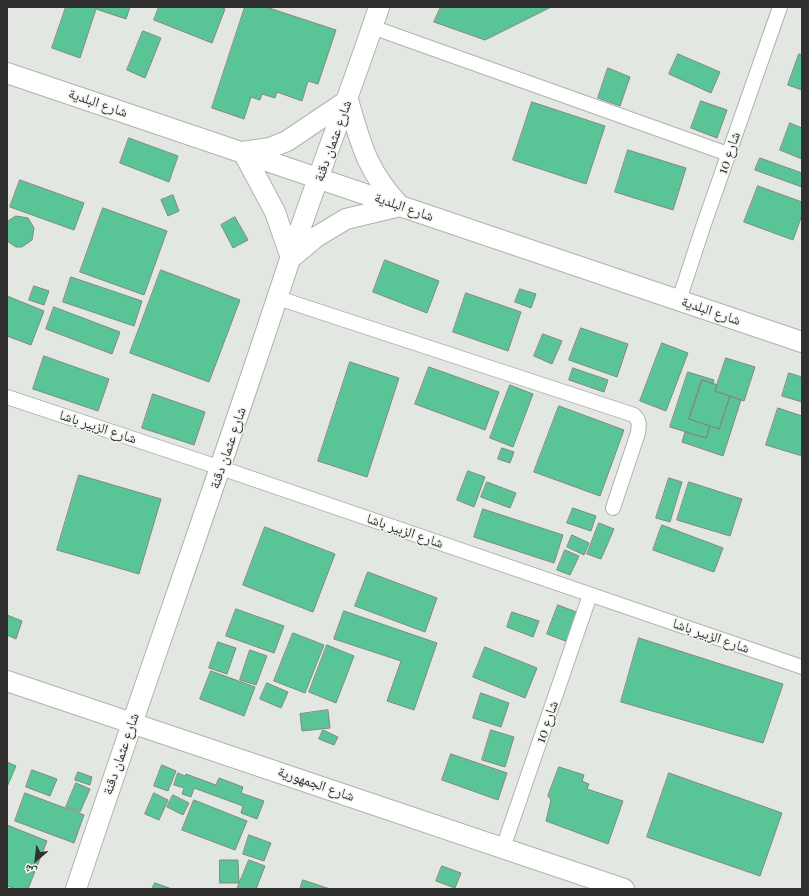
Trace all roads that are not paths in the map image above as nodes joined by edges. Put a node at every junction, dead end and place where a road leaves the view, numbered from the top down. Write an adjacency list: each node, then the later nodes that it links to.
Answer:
1 (379, 7): 3 (street, شارع عثمان دقنة)
2 (780, 7): 7 (street, شارع 10)
3 (372, 27): 5 (street, شارع عثمان دقنة); 7 (street)
4 (7, 73): 6 (street, شارع البلدية)
5 (348, 100): 6 (street); 8 (street, شارع عثمان دقنة); 9 (street)
6 (243, 152): 8 (street, شارع البلدية); 10 (street)
7 (728, 154): 12 (street, شارع 10)
8 (319, 178): 9 (street, شارع البلدية); 10 (street, شارع عثمان دقنة)
9 (400, 206): 10 (street); 12 (street, شارع البلدية)
10 (291, 258): 11 (street, شارع عثمان دقنة)
11 (278, 298): 15 (street, شارع عثمان دقنة); 16 (street)
12 (679, 300): 13 (street, شارع البلدية)
13 (802, 342)
14 (7, 397): 15 (street, شارع الزبير باشا)
15 (221, 468): 17 (street, شارع الزبير باشا); 20 (street, شارع عثمان دقنة)
16 (613, 508)
17 (590, 595): 18 (street, شارع الزبير باشا); 21 (street, شارع 10)
18 (802, 667)
19 (7, 681): 20 (street, شارع الجمهورية)
20 (132, 722): 21 (street, شارع الجمهورية); 22 (street, شارع عثمان دقنة)
21 (503, 848): 23 (street, شارع الجمهورية)
22 (76, 889)
23 (624, 889)

